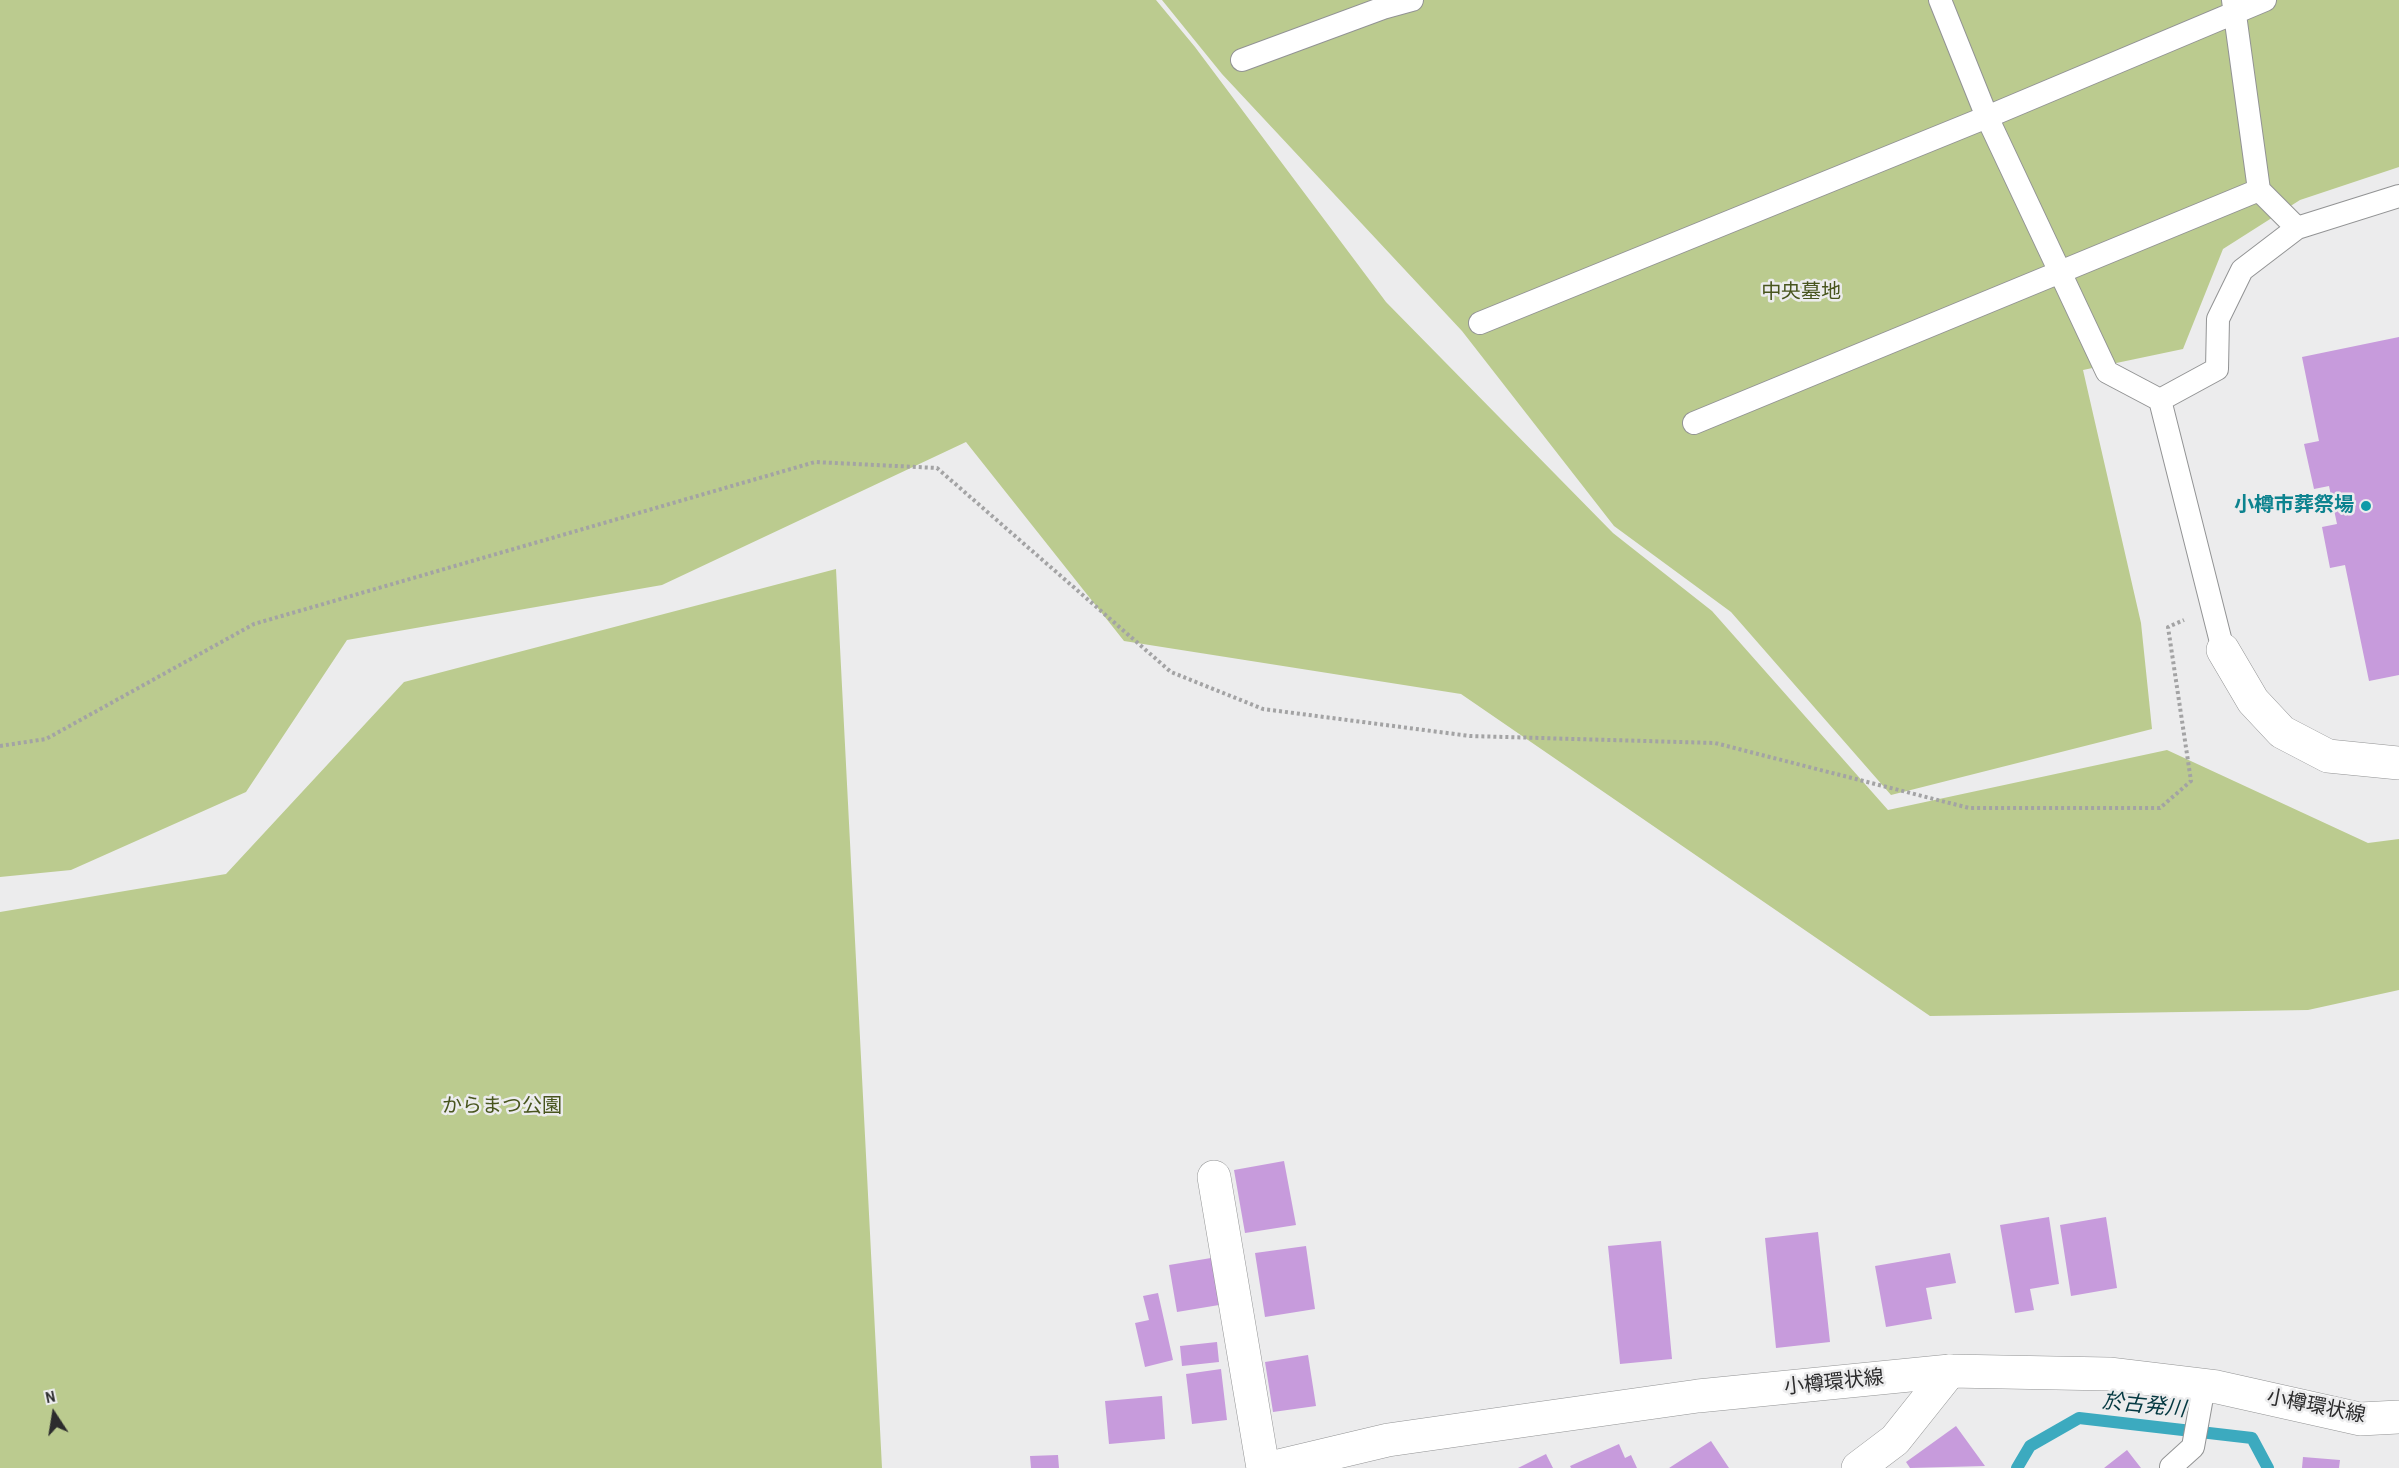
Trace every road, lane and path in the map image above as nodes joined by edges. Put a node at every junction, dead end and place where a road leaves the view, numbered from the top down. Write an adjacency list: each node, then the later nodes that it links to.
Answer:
1 (1412, 0): 5 (lane)
2 (1940, 0): 6 (lane)
3 (2265, 0): 4 (lane)
4 (2234, 6): 6 (lane); 7 (lane)
5 (1242, 60)
6 (1987, 117): 10 (lane); 11 (lane)
7 (2259, 190): 9 (lane); 10 (lane)
8 (2399, 196): 9 (lane)
9 (2297, 228): 12 (lane)
10 (2061, 274): 12 (lane); 13 (lane)
11 (1480, 323)
12 (2160, 400): 14 (lane)
13 (1694, 423)
14 (2214, 607): 15 (lane); 16 (path)
15 (2223, 650): 17 (main road)
16 (0, 746)
17 (2399, 763)
18 (1214, 1177): 23 (main road)
19 (1950, 1371): 20 (main road, 小樽環状線); 24 (main road, 小樽環状線); 25 (main road)
20 (2204, 1386): 21 (main road, 小樽環状線); 22 (lane)
21 (2399, 1417)
22 (2171, 1467)
23 (1263, 1468)
24 (1270, 1468)
25 (1858, 1468)

